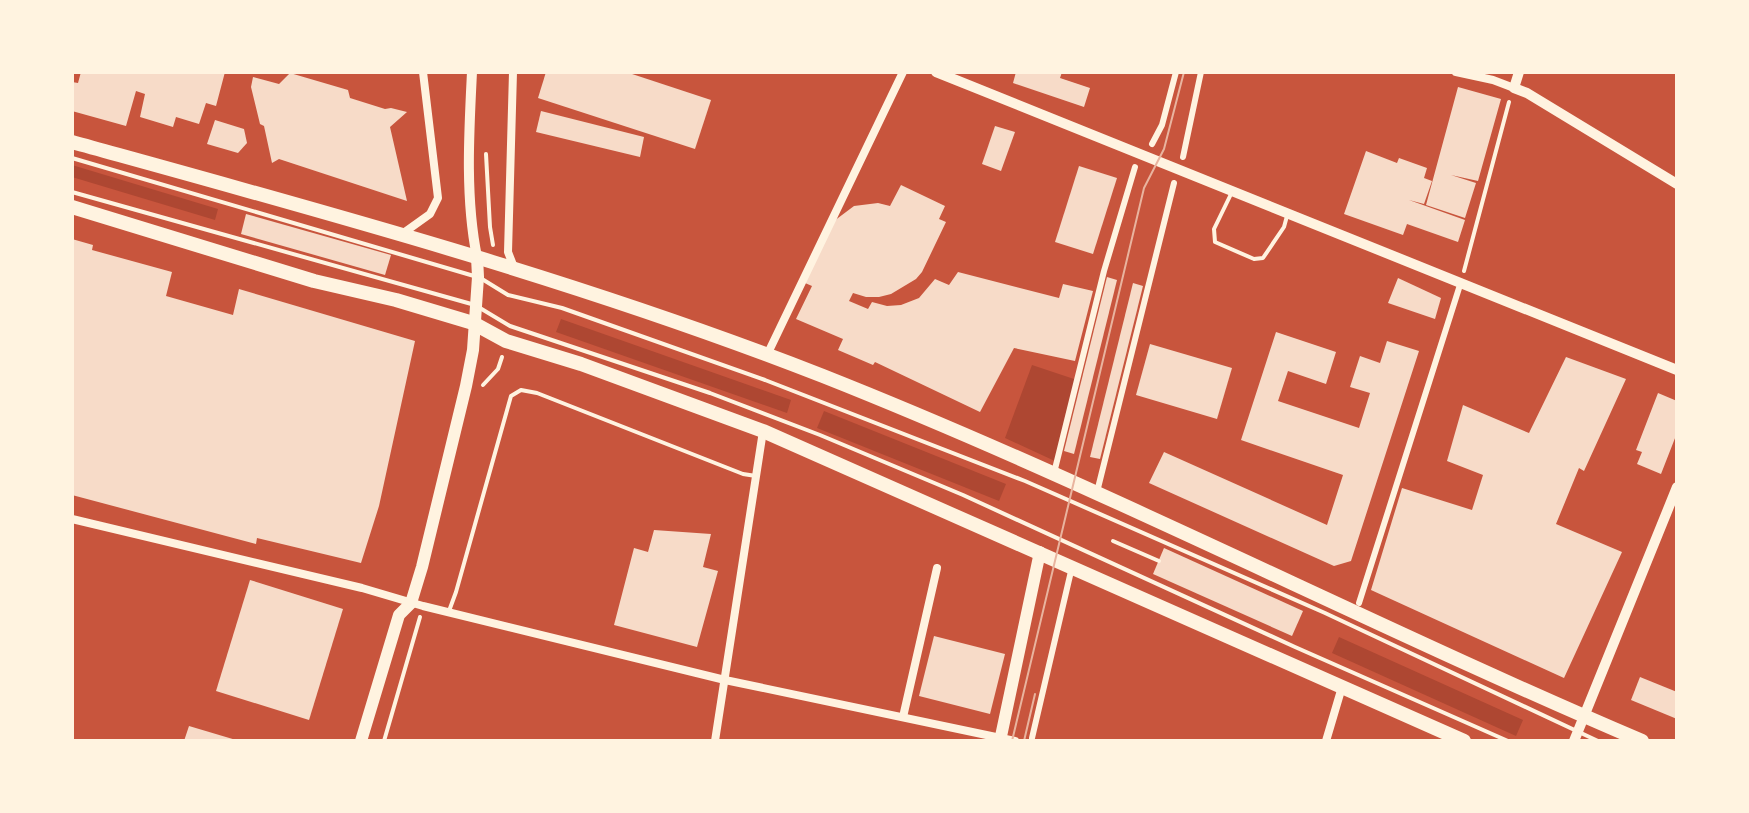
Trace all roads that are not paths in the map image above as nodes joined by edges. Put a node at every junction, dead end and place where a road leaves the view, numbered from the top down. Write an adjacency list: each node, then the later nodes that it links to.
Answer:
1 (423, 72): 22 (street)
2 (472, 72): 23 (street)
3 (513, 72): 24 (street)
4 (903, 72): 29 (street)
5 (936, 72): 18 (street)
6 (1176, 72): 12 (street)
7 (1201, 72): 13 (street)
8 (1456, 72): 10 (street)
9 (1519, 72): 10 (street)
10 (1514, 88): 17 (street)
11 (72, 142): 22 (main road)
12 (1152, 144)
13 (1183, 157)
14 (72, 158): 25 (lane)
15 (1135, 167): 32 (street)
16 (1174, 183): 35 (street)
17 (1677, 184)
18 (1233, 191): 21 (street); 21 (lane)
19 (72, 192): 27 (lane)
20 (72, 207): 28 (main road)
21 (1288, 214): 26 (street)
22 (402, 234): 23 (main road)
23 (477, 257): 24 (main road); 25 (main road)
24 (515, 271): 29 (main road)
25 (478, 277): 27 (main road); 47 (lane)
26 (1460, 285): 30 (street); 40 (street)
27 (475, 305): 28 (main road); 55 (lane)
28 (473, 323): 31 (main road); 41 (main road)
29 (767, 355): 32 (main road)
30 (1677, 370)
31 (763, 431): 33 (street); 37 (main road)
32 (1054, 473): 35 (main road)
33 (756, 476): 42 (lane); 43 (street)
34 (1677, 487): 45 (street)
35 (1097, 492): 45 (main road)
36 (72, 519): 41 (street)
37 (1040, 552): 38 (main road); 49 (main road)
38 (1073, 566): 44 (main road); 48 (street)
39 (937, 568): 46 (street)
40 (1359, 603)
41 (417, 605): 42 (street); 50 (main road)
42 (448, 611): 43 (street)
43 (725, 680): 46 (street); 51 (street)
44 (1342, 687): 53 (street); 54 (main road)
45 (1584, 716): 47 (street); 57 (main road)
46 (903, 717): 49 (street)
47 (1576, 736): 56 (lane)
48 (1032, 738)
49 (1001, 740): 52 (street)
50 (361, 741)
51 (715, 741)
52 (1015, 741)
53 (1326, 741)
54 (1464, 741)
55 (1508, 741)
56 (1598, 741)
57 (1642, 741)

